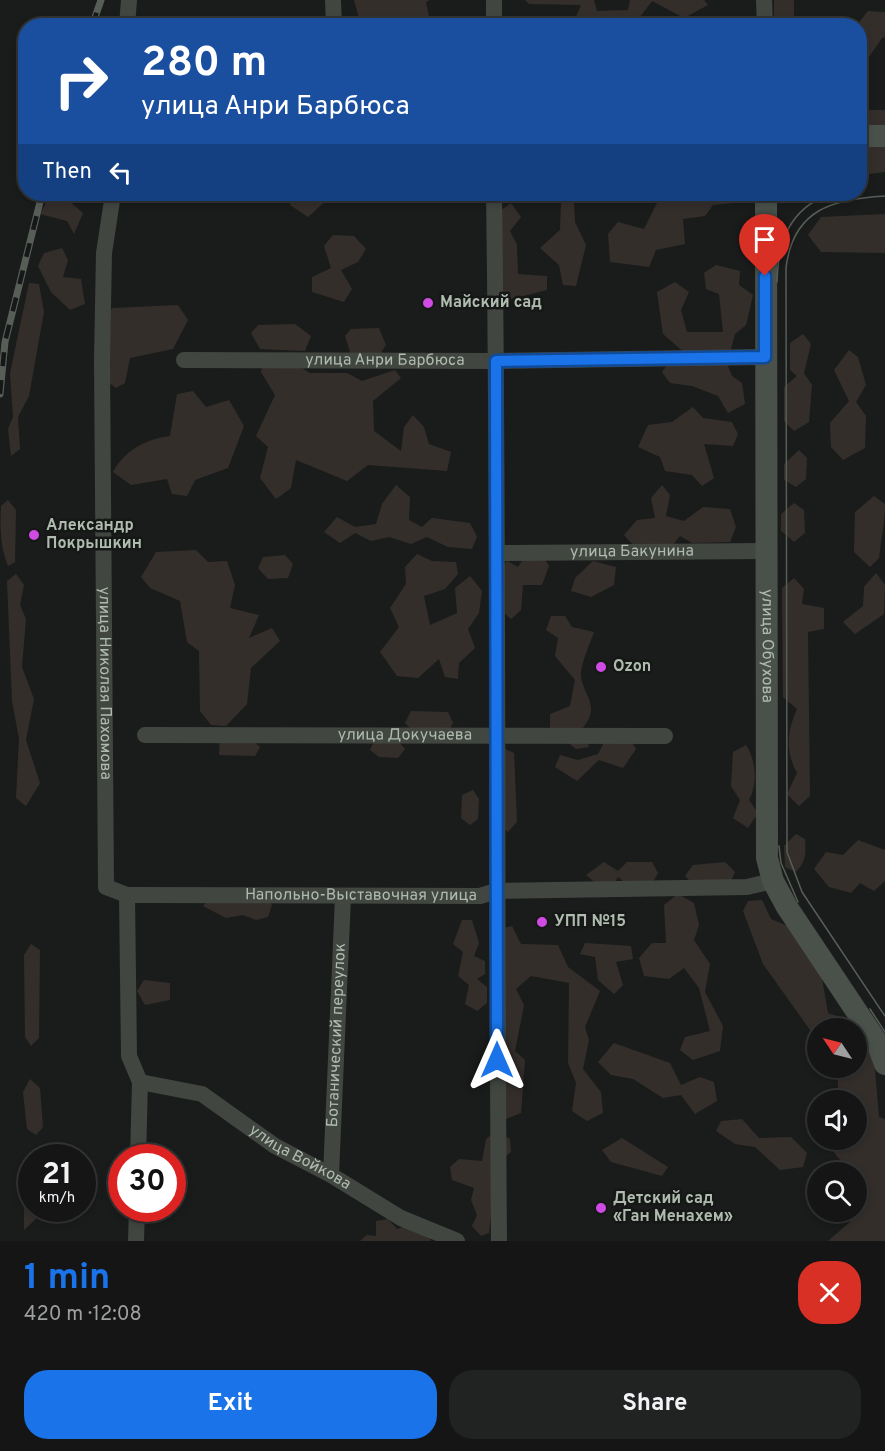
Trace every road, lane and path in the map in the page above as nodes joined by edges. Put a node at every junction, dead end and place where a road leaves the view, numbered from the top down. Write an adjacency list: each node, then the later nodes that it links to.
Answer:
1 (129, 0): 5 (street)
2 (333, 0): 6 (street)
3 (494, 0): 7 (street)
4 (764, 0): 8 (street)
5 (128, 18)
6 (334, 18)
7 (494, 18)
8 (765, 18)
9 (867, 136): 10 (street)
10 (885, 136)
11 (112, 201): 24 (street, улица Николая Пахомова)
12 (494, 201): 16 (street)
13 (766, 201): 14 (street, улица Обухова)
14 (765, 357): 16 (street, улица Анри Барбюса); 17 (street, улица Обухова)
15 (184, 360): 16 (street, улица Анри Барбюса)
16 (496, 361): 18 (street)
17 (764, 551): 18 (street, улица Бакунина); 22 (street, улица Обухова)
18 (498, 553): 20 (street)
19 (145, 735): 20 (street, улица Докучаева)
20 (499, 735): 21 (street, улица Докучаева); 23 (street)
21 (665, 736)
22 (773, 881): 23 (street, Напольно-Выставочная улица); 26 (street, улица Обухова)
23 (496, 891): 25 (street, Напольно-Выставочная улица); 33 (street)
24 (127, 895): 25 (street, Напольно-Выставочная улица); 27 (street)
25 (343, 897): 29 (street, Ботанический переулок)
26 (885, 1064)
27 (140, 1082): 28 (street); 29 (street, улица Войкова)
28 (138, 1144)
29 (331, 1174): 32 (street, улица Войкова)
30 (137, 1222): 31 (street)
31 (136, 1241)
32 (457, 1241)
33 (499, 1241)

